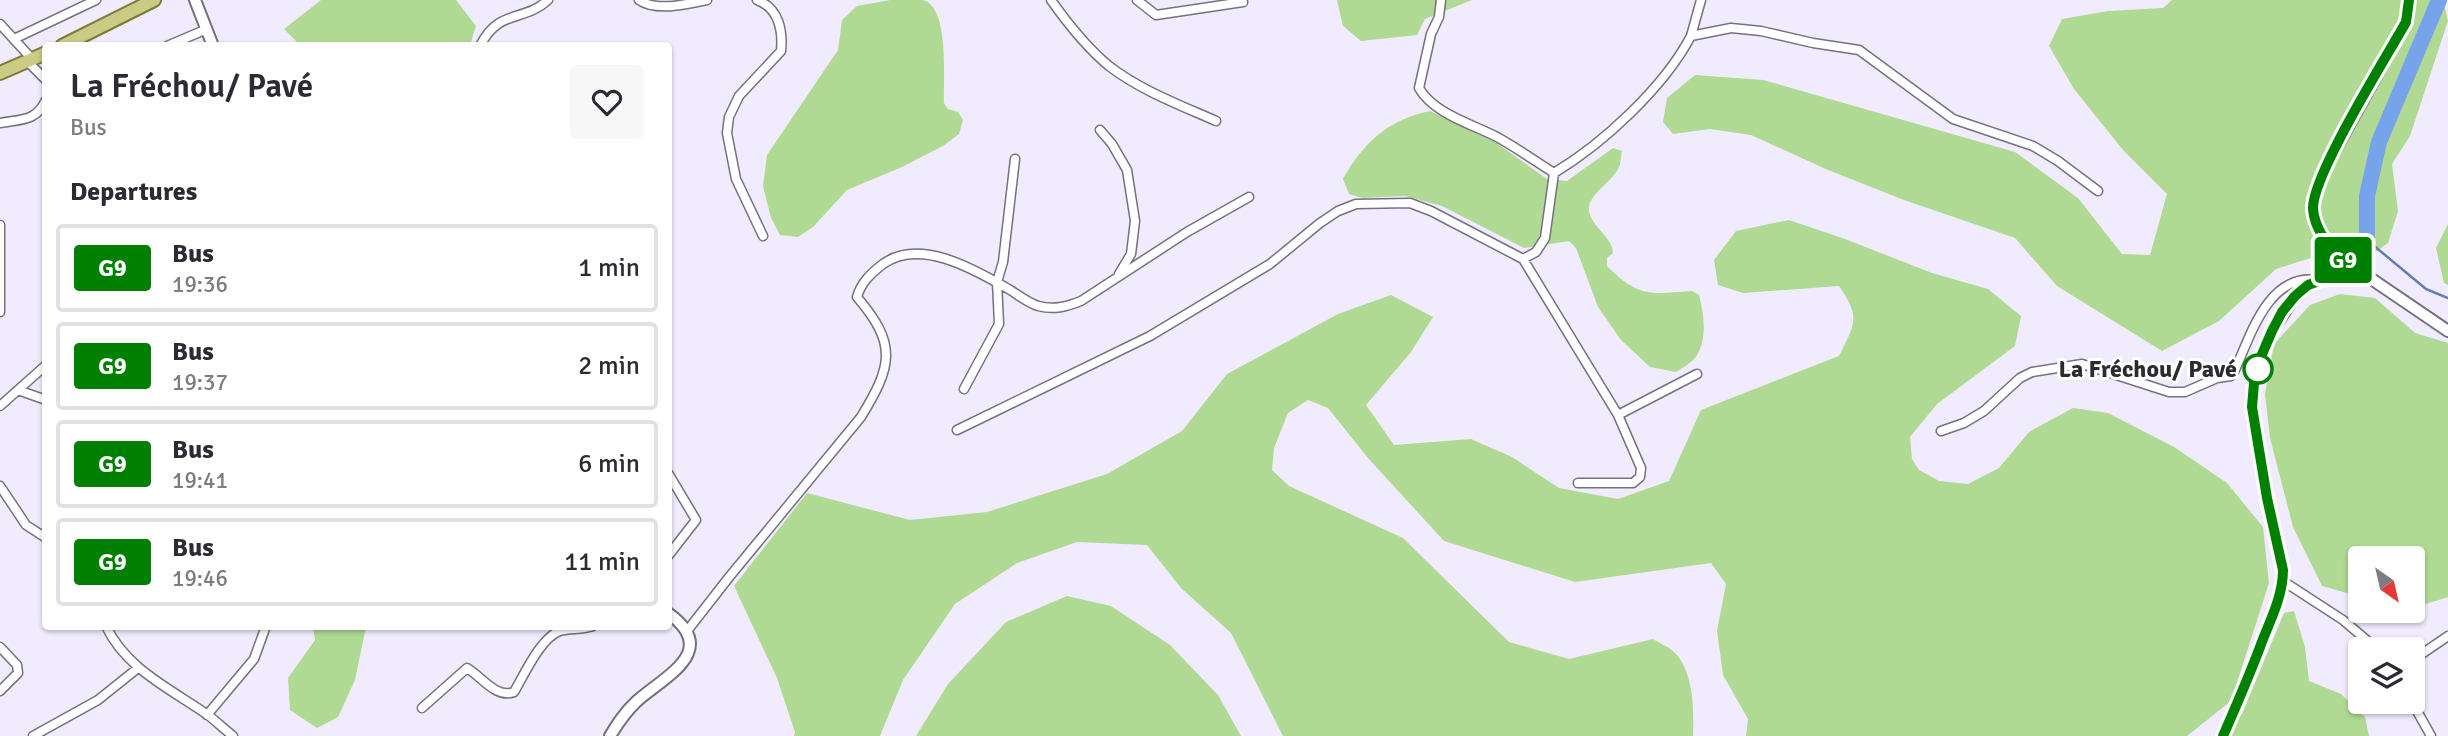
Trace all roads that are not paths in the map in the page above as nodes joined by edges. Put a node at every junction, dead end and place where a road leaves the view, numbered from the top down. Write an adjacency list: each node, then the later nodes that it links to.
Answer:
1 (96, 0): 18 (street)
2 (154, 0): 14 (main road)
3 (195, 0): 16 (street)
4 (548, 0): 22 (street)
5 (639, 0): 6 (street)
6 (707, 0)
7 (757, 0): 36 (street)
8 (1051, 0): 28 (street)
9 (1137, 0): 13 (street)
10 (1441, 0): 32 (street)
11 (1701, 0): 17 (street)
12 (2409, 0): 38 (street)
13 (1242, 2)
14 (136, 4): 19 (main road)
15 (0, 24): 18 (street)
16 (207, 29): 20 (street); 21 (street)
17 (1692, 36): 32 (street); 33 (street)
18 (14, 39): 24 (street)
19 (69, 42)
20 (176, 42)
21 (212, 42)
22 (483, 42)
23 (42, 54): 24 (main road)
24 (29, 60): 25 (main road); 26 (street)
25 (0, 73)
26 (42, 75)
27 (42, 109): 29 (street)
28 (1216, 121)
29 (0, 123)
30 (1100, 130): 39 (street)
31 (1015, 159): 41 (street)
32 (1554, 173): 37 (street)
33 (2098, 191)
34 (1249, 197): 39 (street)
35 (0, 225): 42 (street)
36 (763, 236)
37 (1523, 259): 50 (street); 51 (street)
38 (2353, 269): 40 (street); 43 (street)
39 (1118, 277): 41 (street)
40 (2319, 281): 52 (street); 58 (street)
41 (996, 282): 46 (street); 63 (street)
42 (0, 312)
43 (2448, 331)
44 (42, 369): 47 (street)
45 (1697, 374): 50 (street)
46 (964, 389)
47 (18, 390): 48 (street); 49 (street)
48 (42, 399)
49 (0, 406)
50 (1618, 415): 54 (street)
51 (957, 430)
52 (1941, 431)
53 (672, 480): 57 (street)
54 (1578, 483)
55 (0, 486): 56 (street)
56 (42, 535)
57 (672, 551)
58 (2283, 581): 65 (street); 76 (street)
59 (672, 616): 63 (street)
60 (108, 630): 68 (street)
61 (264, 630): 72 (street)
62 (566, 630): 70 (street)
63 (687, 631): 75 (street)
64 (2448, 636): 67 (street)
65 (2363, 637)
66 (0, 647): 69 (street)
67 (2425, 652)
68 (138, 668): 72 (street); 74 (street)
69 (0, 691)
70 (422, 708)
71 (2419, 714): 77 (street)
72 (207, 715): 73 (street)
73 (230, 735)
74 (33, 736)
75 (610, 736)
76 (2223, 736)
77 (2431, 736)

